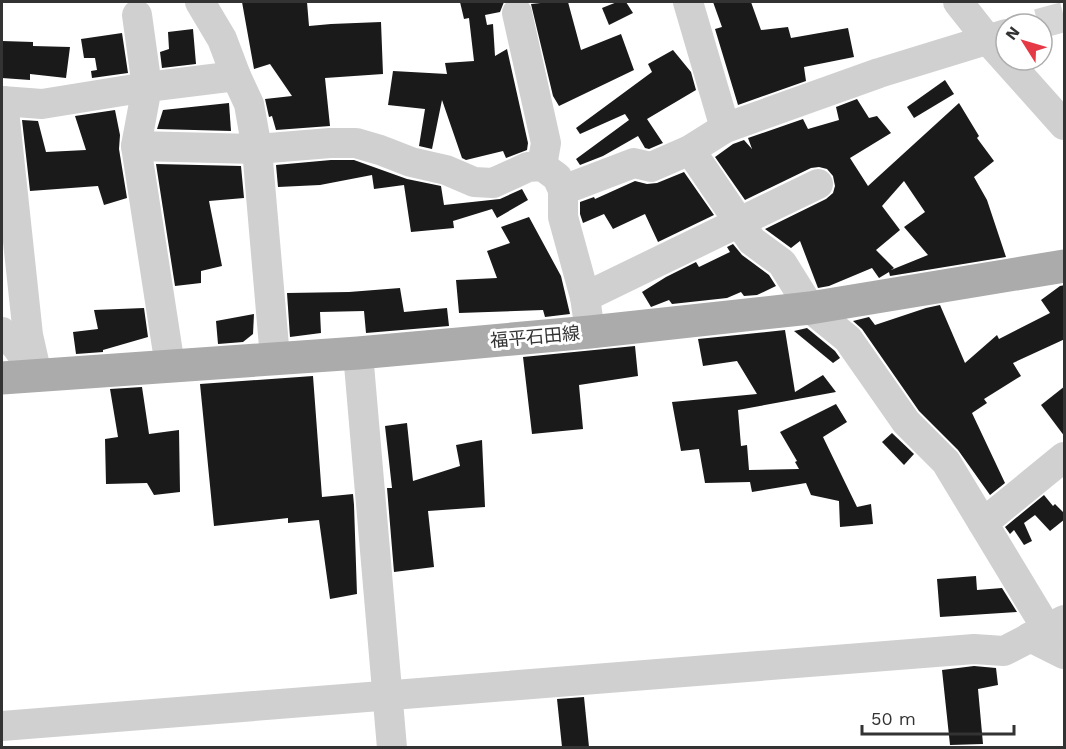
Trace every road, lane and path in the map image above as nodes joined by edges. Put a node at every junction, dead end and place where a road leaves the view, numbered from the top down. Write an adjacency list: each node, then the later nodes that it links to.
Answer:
1 (200, 2): 9 (street)
2 (688, 2): 13 (street)
3 (958, 2): 6 (street)
4 (517, 12): 17 (street)
5 (137, 15): 10 (street)
6 (994, 34)
7 (994, 38): 13 (street)
8 (1024, 72): 12 (street)
9 (236, 76): 10 (street); 15 (street)
10 (147, 87): 11 (street); 14 (street)
11 (2, 101): 29 (street)
12 (1065, 125)
13 (725, 128): 16 (street)
14 (136, 146): 15 (street); 28 (street)
15 (257, 149): 17 (street); 27 (street)
16 (690, 150): 19 (street); 20 (street)
17 (542, 166): 19 (street)
18 (818, 184): 20 (street)
19 (563, 190): 22 (street)
20 (740, 224): 22 (street); 23 (street)
21 (1065, 266): 23 (main road, 福平石田線)
22 (585, 297): 25 (street)
23 (810, 308): 25 (main road, 福平石田線); 32 (street)
24 (2, 332): 29 (street)
25 (590, 332): 26 (main road, 福平石田線)
26 (358, 353): 27 (main road, 福平石田線); 35 (street)
27 (275, 358): 28 (main road, 福平石田線)
28 (170, 366): 29 (main road, 福平石田線)
29 (37, 375): 30 (main road, 福平石田線)
30 (2, 378)
31 (1065, 457): 32 (street)
32 (983, 523): 33 (street)
33 (1047, 629): 34 (street); 35 (street)
34 (1065, 654)
35 (387, 695): 36 (street); 37 (street)
36 (2, 726)
37 (392, 747)

